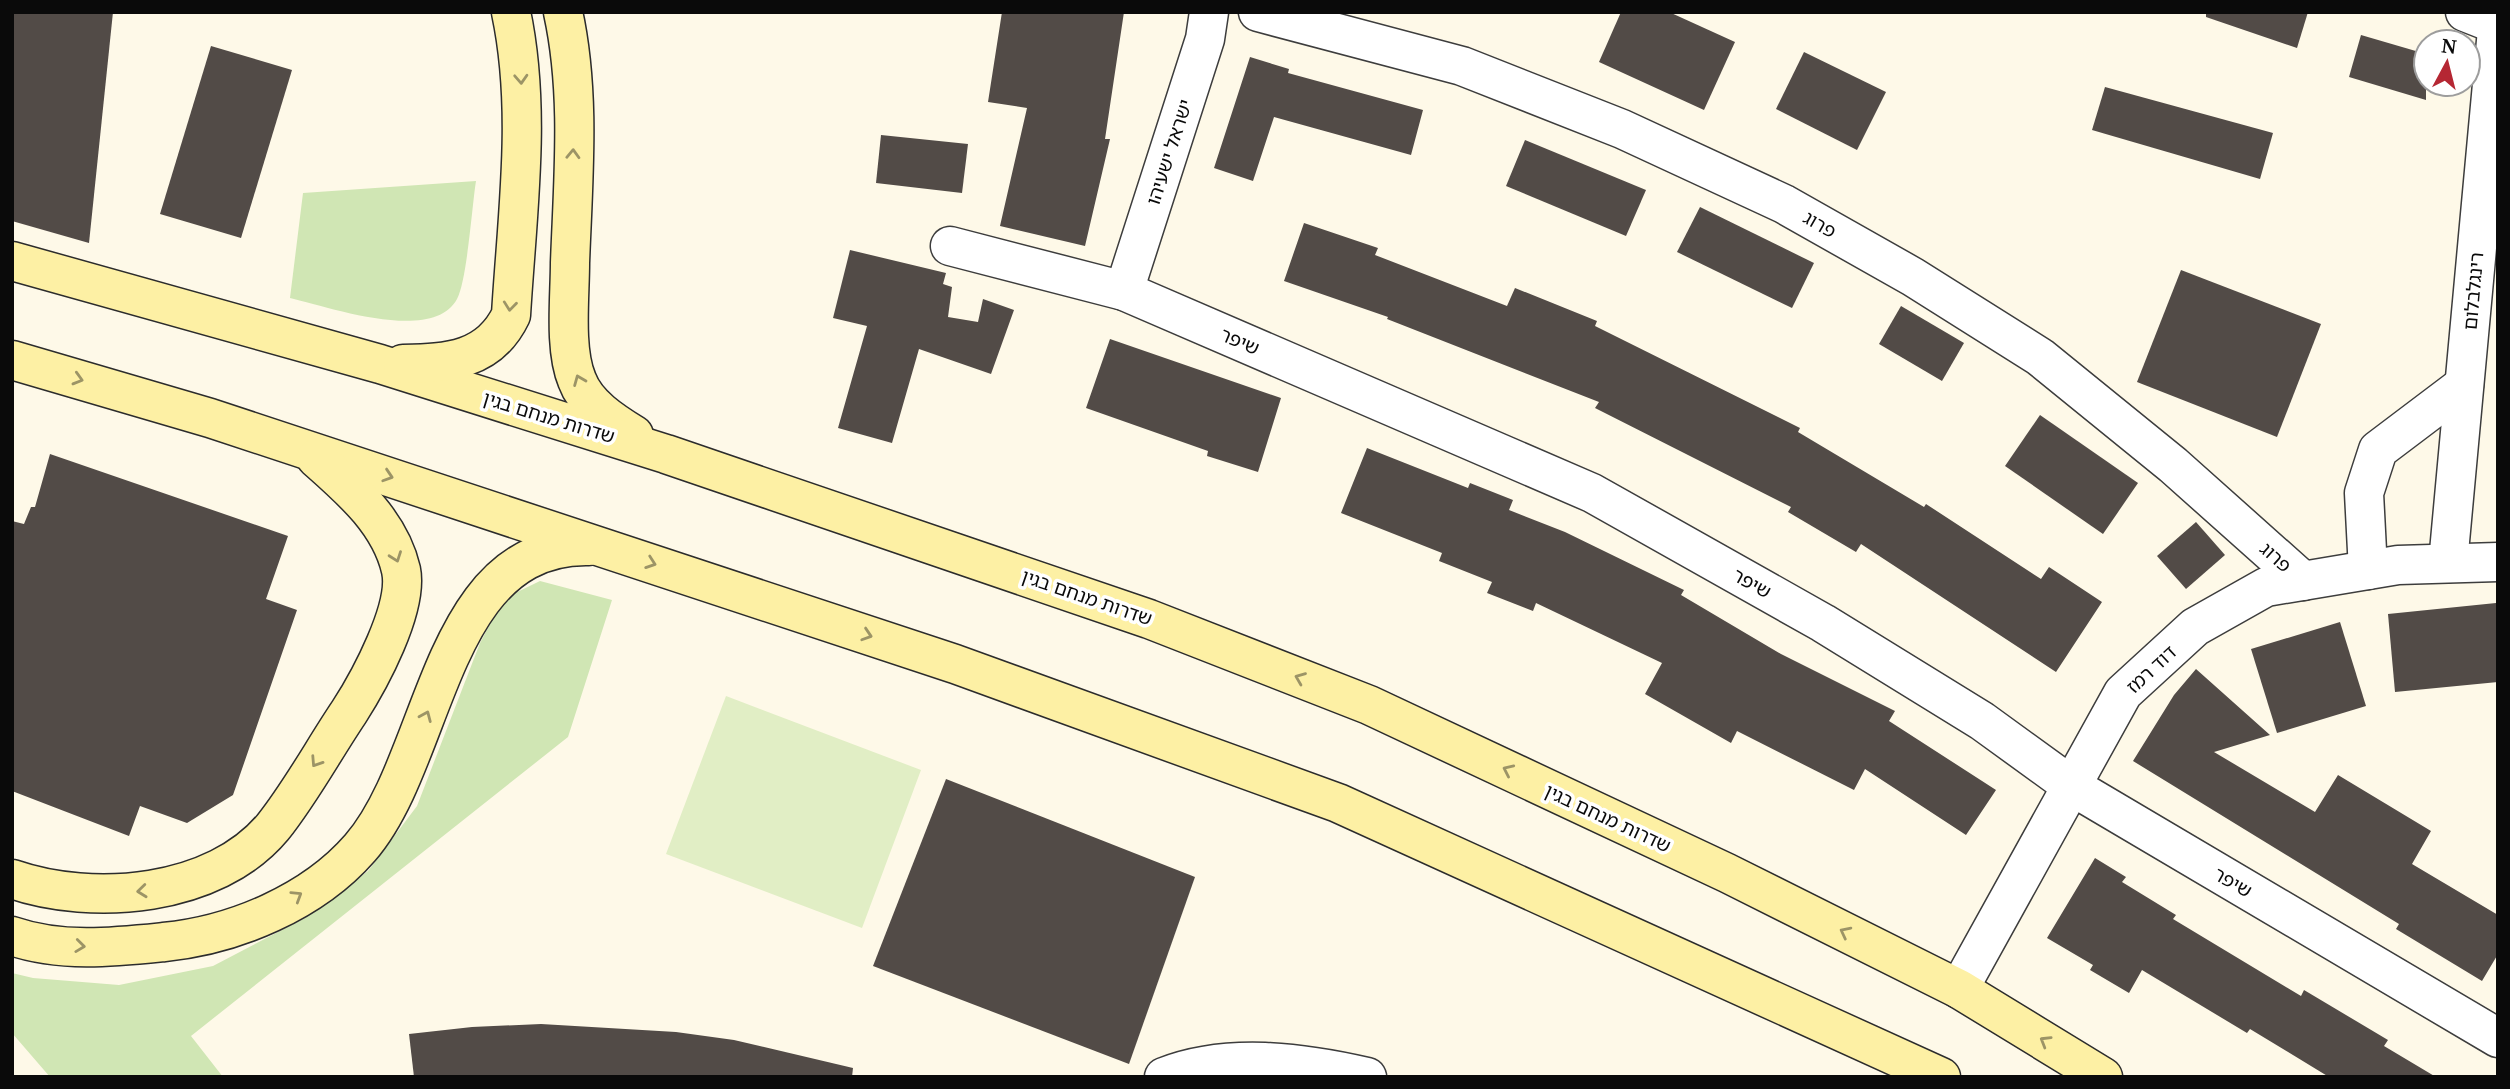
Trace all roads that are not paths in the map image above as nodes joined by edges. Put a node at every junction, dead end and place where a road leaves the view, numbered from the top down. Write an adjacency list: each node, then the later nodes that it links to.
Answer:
1 (510, 12): 10 (main road, one-way to 10)
2 (563, 12): 13 (main road, one-way to 2)
3 (1209, 12): 8 (street, ישראל ישעיהו)
4 (1258, 12): 18 (street, פרוג)
5 (2489, 20): 11 (street, רינגלבלום)
6 (950, 246): 8 (street, שיפר)
7 (12, 261): 10 (main road, שדרות מנחם בגין)
8 (1124, 291): 19 (street, שיפר)
9 (12, 360): 12 (main road, one-way to 12)
10 (380, 364): 13 (main road, שדרות מנחם בגין)
11 (2464, 385): 16 (street, רינגלבלום); 17 (street)
12 (307, 450): 14 (main road, one-way to 14); 20 (main road, one-way to 20)
13 (666, 454): 22 (main road, שדרות מנחם בגין, one-way to 13)
14 (605, 547): 21 (main road, one-way to 14); 26 (main road, one-way to 26)
15 (2498, 562): 16 (street, דוד רמז)
16 (2448, 563): 17 (street, דוד רמז)
17 (2368, 570): 18 (street, דוד רמז)
18 (2303, 581): 19 (street, דוד רמז)
19 (2073, 787): 22 (street, דוד רמז); 23 (street, שיפר)
20 (12, 879)
21 (12, 936)
22 (1959, 989): 27 (main road, שדרות מנחם בגין, one-way to 22)
23 (2498, 1038)
24 (1164, 1077): 25 (street)
25 (1367, 1077)
26 (1941, 1077)
27 (2103, 1077)

